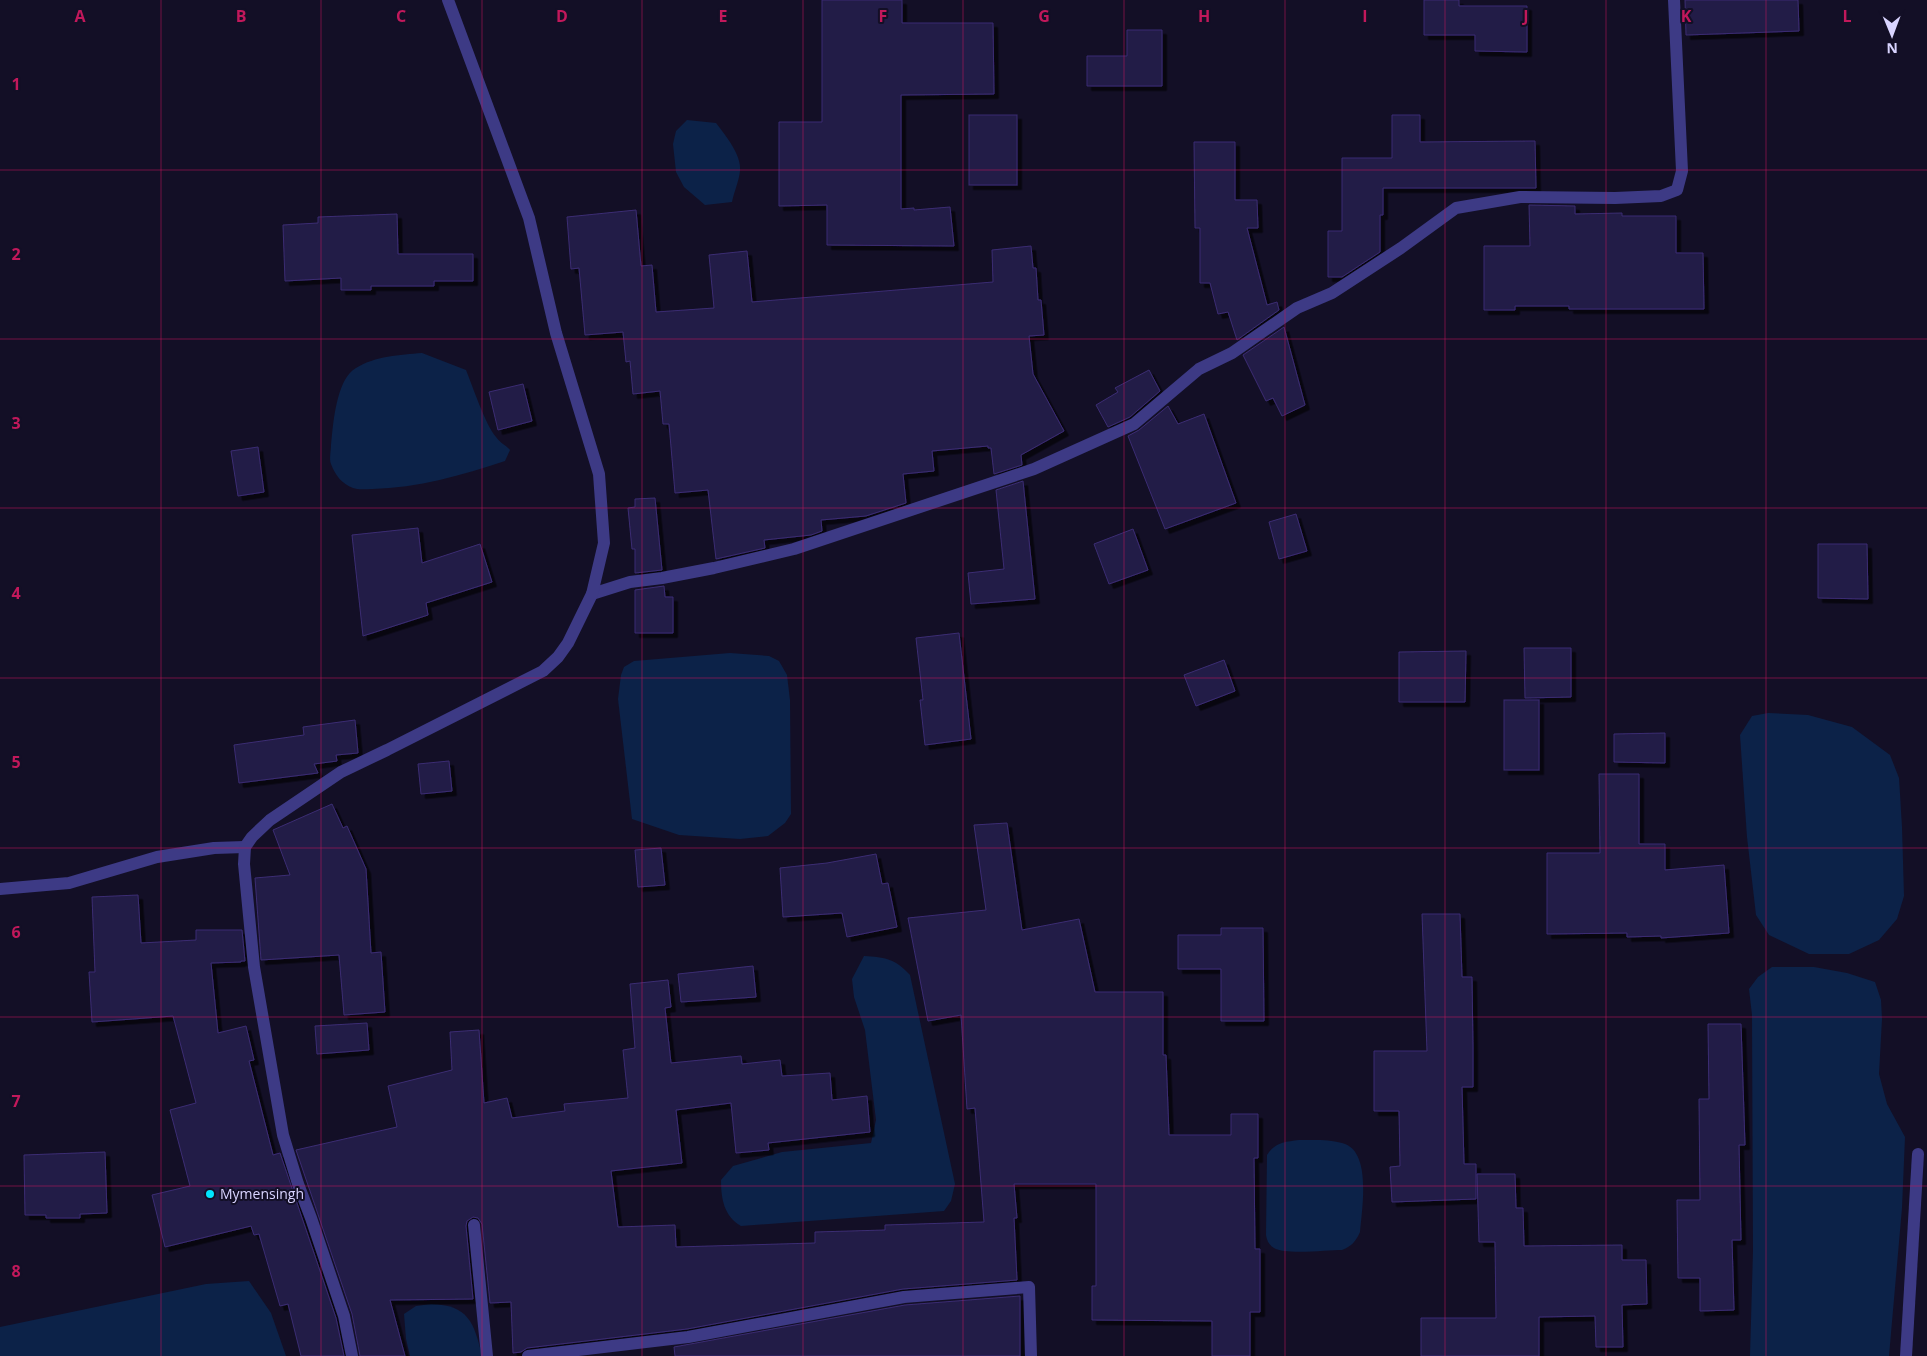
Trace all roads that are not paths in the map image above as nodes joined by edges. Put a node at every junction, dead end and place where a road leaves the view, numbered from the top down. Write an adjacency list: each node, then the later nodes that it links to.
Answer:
1 (448, 0): 3 (street)
2 (1674, 0): 3 (street)
3 (592, 594): 4 (street)
4 (245, 847): 5 (street); 8 (street)
5 (0, 889)
6 (1918, 1154): 12 (street)
7 (474, 1226): 9 (street)
8 (352, 1356)
9 (487, 1356)
10 (528, 1356): 11 (street)
11 (1031, 1356)
12 (1906, 1356)

